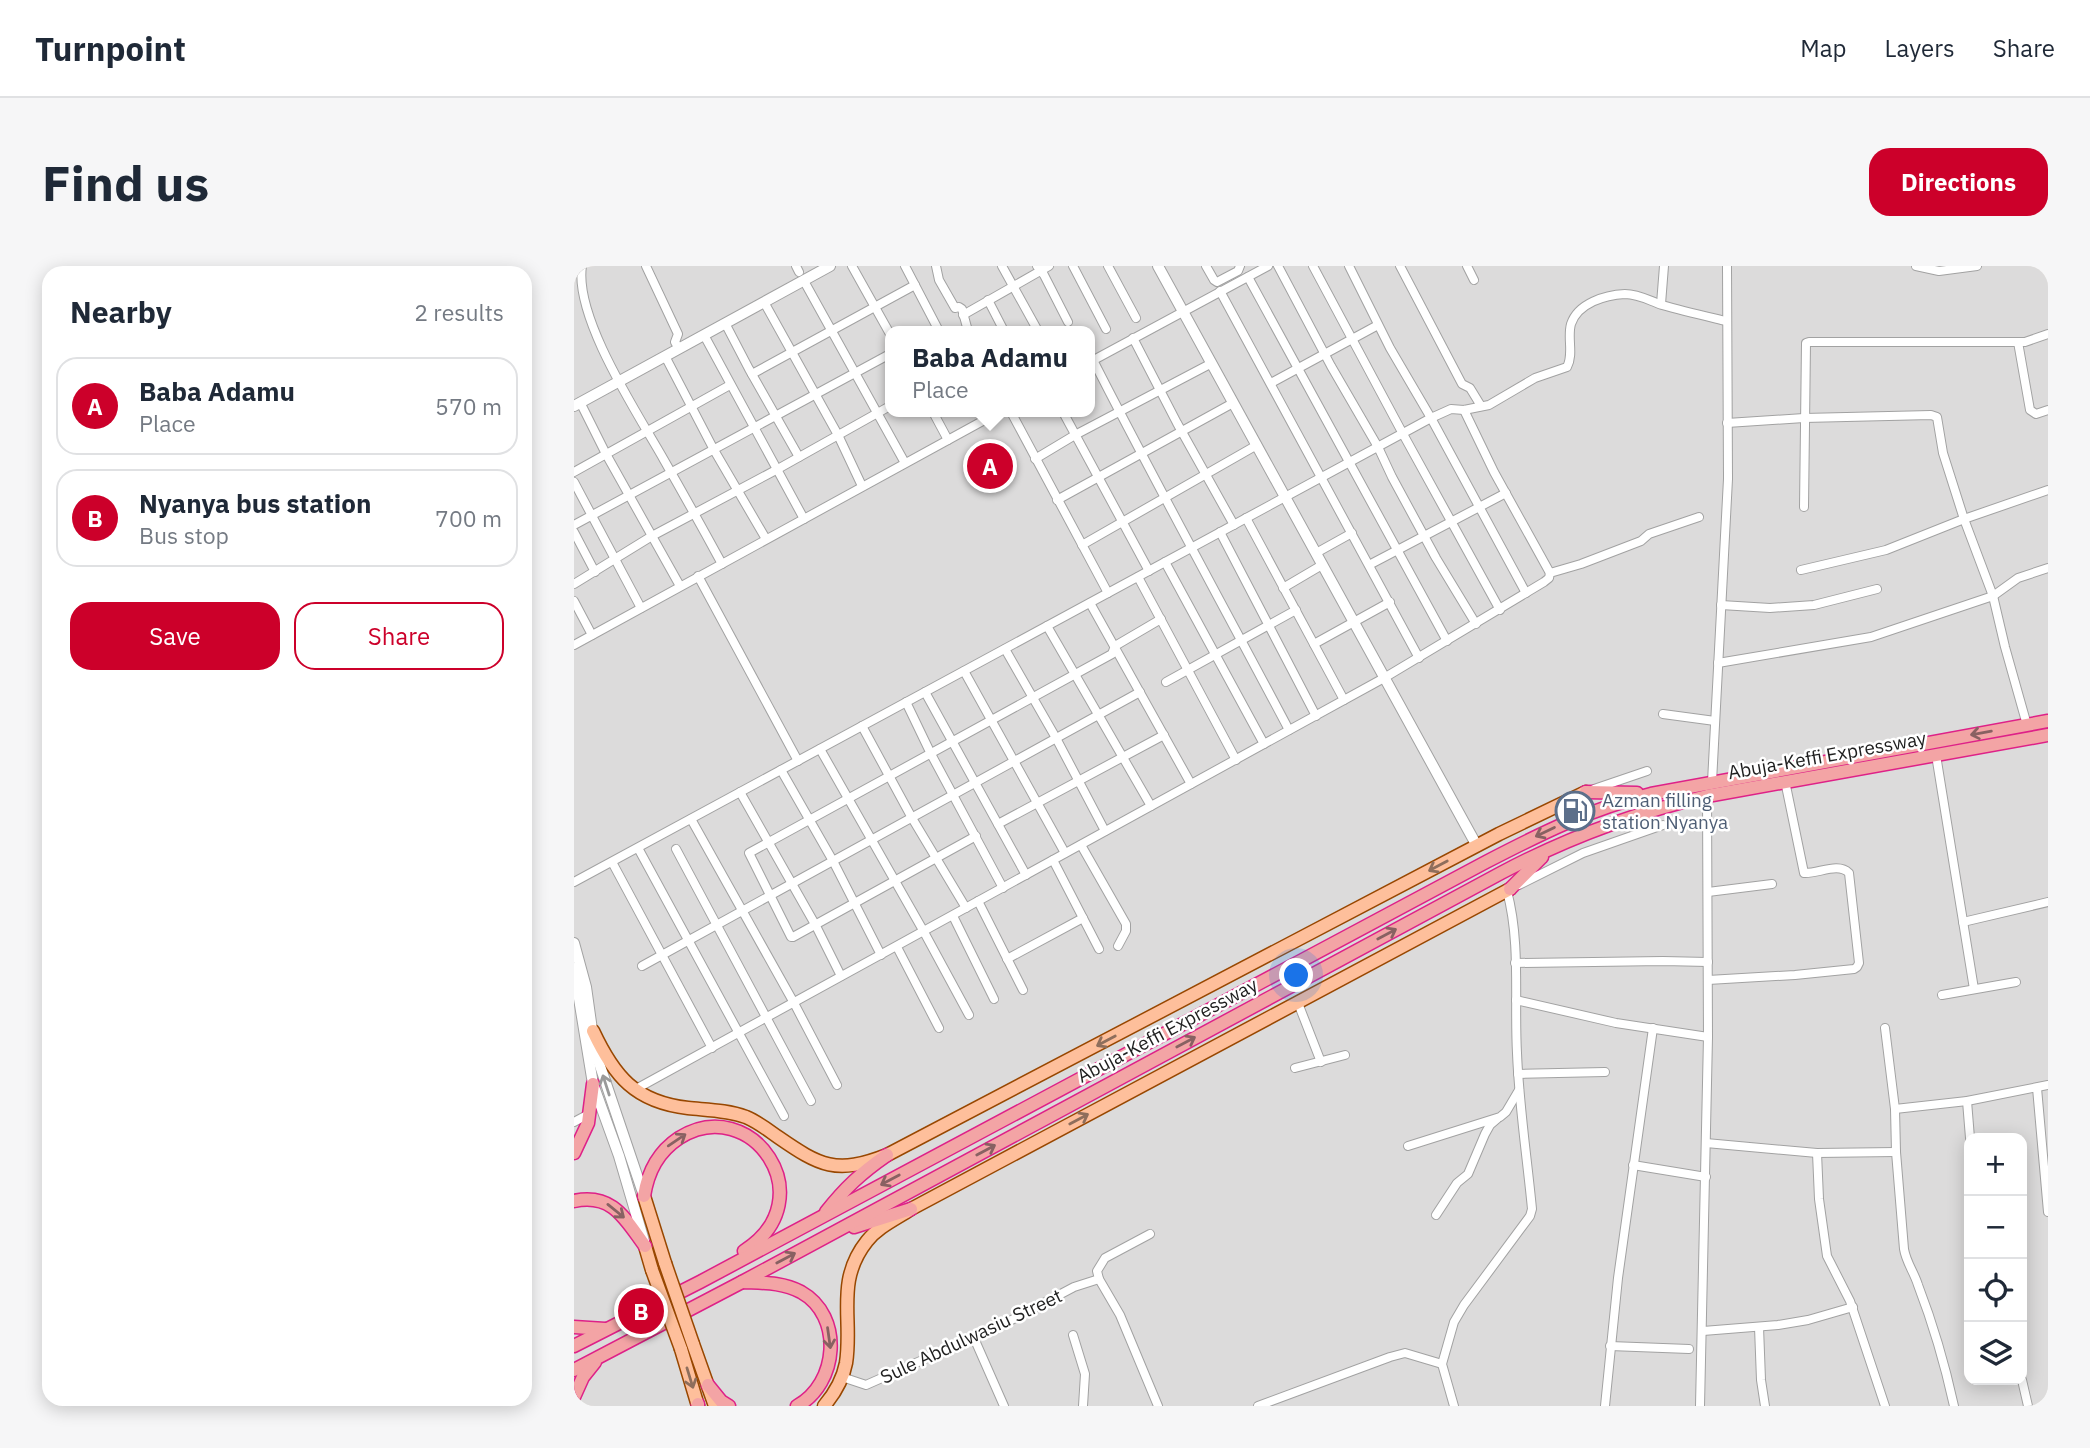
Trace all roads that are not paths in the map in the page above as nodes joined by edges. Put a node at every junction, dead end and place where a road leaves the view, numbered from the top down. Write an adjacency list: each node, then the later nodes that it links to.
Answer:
1 (582, 266): 65 (street)
2 (646, 266): 54 (street)
3 (830, 266): 25 (street)
4 (852, 266): 34 (street)
5 (905, 266): 28 (street)
6 (936, 266): 36 (street)
7 (1002, 266): 29 (street)
8 (1049, 266): 24 (street)
9 (1073, 266): 47 (street)
10 (1108, 266): 37 (street)
11 (1158, 266): 35 (street)
12 (1206, 266): 13 (street)
13 (1240, 266)
14 (1268, 266): 26 (street)
15 (1278, 266): 56 (street)
16 (1313, 266): 52 (street)
17 (1349, 266): 41 (street)
18 (1400, 266): 72 (street)
19 (1467, 266): 27 (street)
20 (1664, 266): 33 (street)
21 (1727, 266): 38 (street)
22 (1916, 266): 23 (street)
23 (1977, 266)
24 (1038, 269): 29 (street); 39 (street)
25 (800, 273): 32 (street); 48 (street)
26 (1248, 277): 30 (street); 62 (street)
27 (1474, 280)
28 (915, 285): 34 (street); 43 (street)
29 (1013, 285): 31 (street); 46 (street)
30 (1220, 291): 35 (street); 66 (street)
31 (988, 300): 36 (street); 45 (street)
32 (764, 302): 40 (street); 55 (street)
33 (1661, 304): 38 (street); 72 (street)
34 (875, 308): 42 (street); 48 (street)
35 (1182, 311): 51 (street); 60 (street)
36 (963, 314): 44 (street)
37 (1136, 318)
38 (1726, 321): 86 (street)
39 (1068, 322)
40 (725, 323): 50 (street); 64 (street)
41 (1378, 325): 52 (street); 84 (street)
42 (885, 326)
43 (933, 326)
44 (967, 326)
45 (1001, 326)
46 (1035, 326)
47 (1106, 329)
48 (832, 330): 55 (street); 63 (street)
49 (2048, 334): 53 (street)
50 (704, 335): 54 (street); 67 (street)
51 (1133, 338): 59 (street); 68 (street)
52 (1353, 339): 56 (street); 90 (street)
53 (2018, 342): 76 (street); 85 (street)
54 (679, 349): 57 (street)
55 (792, 351): 64 (street); 69 (street)
56 (1325, 354): 62 (street); 95 (street)
57 (665, 356): 65 (street); 73 (street)
58 (885, 357): 63 (street)
59 (1095, 359)
60 (1212, 363): 68 (street); 70 (street)
61 (1095, 368): 78 (street)
62 (1299, 369): 66 (street); 102 (street)
63 (857, 373): 69 (street); 77 (street)
64 (752, 374): 79 (street)
65 (619, 381): 71 (street); 88 (street)
66 (1271, 383): 107 (street)
67 (730, 385): 73 (street); 87 (street)
68 (1160, 391): 78 (street); 89 (street)
69 (816, 395): 79 (street); 91 (street)
70 (1233, 403): 89 (street); 94 (street)
71 (577, 404): 97 (street)
72 (1481, 406): 75 (street)
73 (691, 407): 88 (street); 96 (street)
74 (885, 408): 77 (street)
75 (1464, 410): 84 (street); 113 (street)
76 (2048, 410)
77 (878, 412): 91 (street); 101 (street)
78 (1119, 412): 92 (street); 98 (street)
79 (776, 416): 87 (street); 99 (street)
80 (936, 417): 93 (street)
81 (981, 417): 93 (street)
82 (1014, 417): 100 (street)
83 (1066, 417): 92 (street)
84 (1431, 418): 90 (street); 118 (street)
85 (1804, 418): 86 (street); 119 (street); 125 (street)
86 (1727, 423): 162 (street)
87 (753, 428): 96 (street); 103 (street)
88 (648, 431): 97 (street); 105 (street)
89 (1182, 432): 98 (street); 106 (street)
90 (1403, 434): 95 (street); 127 (street)
91 (838, 435): 99 (street); 110 (street)
92 (1075, 435): 100 (street); 108 (street)
93 (948, 440): 101 (street)
94 (1257, 445): 106 (street); 115 (street)
95 (1378, 447): 102 (street); 134 (street)
96 (714, 450): 105 (street); 112 (street)
97 (606, 454): 104 (street); 114 (street)
98 (1141, 454): 108 (street); 116 (street)
99 (799, 457): 103 (street)
100 (1035, 459): 117 (street)
101 (905, 463): 110 (street)
102 (1349, 463): 107 (street); 138 (street)
103 (776, 470): 112 (street); 124 (street)
104 (574, 472)
105 (671, 473): 114 (street); 120 (street)
106 (1206, 474): 116 (street); 129 (street)
107 (1322, 477): 115 (street); 132 (street)
108 (1099, 478): 117 (street); 126 (street)
109 (574, 482): 121 (street)
110 (862, 486): 124 (street)
111 (2048, 490): 125 (street)
112 (737, 491): 120 (street); 135 (street)
113 (1506, 493): 118 (street); 149 (street)
114 (629, 495): 121 (street); 133 (street)
115 (1285, 497): 123 (street); 139 (street)
116 (1164, 498): 126 (street); 137 (street)
117 (1057, 499): 136 (street)
118 (1480, 507): 127 (street); 157 (street)
119 (1804, 507)
120 (694, 513): 133 (street); 142 (street)
121 (591, 516): 128 (street); 140 (street)
122 (1699, 517): 149 (street)
123 (1246, 518): 129 (street); 154 (street)
124 (804, 519): 135 (street)
125 (1964, 519): 146 (street); 158 (street)
126 (1122, 520): 136 (street); 147 (street)
127 (1452, 522): 134 (street); 164 (street)
128 (574, 525)
129 (1234, 525): 131 (street)
130 (574, 532): 148 (street)
131 (1220, 532): 137 (street); 169 (street)
132 (1352, 533): 139 (street); 144 (street)
133 (652, 536): 140 (street); 153 (street)
134 (1425, 537): 138 (street); 168 (street)
135 (766, 539): 142 (street)
136 (1082, 544): 156 (street)
137 (1192, 547): 141 (street); 172 (street)
138 (1396, 551): 144 (street); 173 (street)
139 (1316, 553): 143 (street)
140 (615, 559): 148 (street); 163 (street)
141 (1165, 562): 147 (street); 178 (street)
142 (722, 564): 150 (street)
143 (1322, 565): 154 (street); 167 (street)
144 (1370, 565): 160 (street)
145 (2048, 568): 158 (street)
146 (1801, 570)
147 (1149, 571): 151 (street)
148 (595, 572): 152 (street)
149 (1550, 573): 157 (street)
150 (698, 576): 153 (street); 210 (street)
151 (1138, 577): 156 (street); 166 (street)
152 (574, 584)
153 (680, 586): 163 (street)
154 (1283, 588): 165 (street)
155 (1877, 589): 162 (street)
156 (1108, 593): 161 (street)
157 (1526, 593): 164 (street)
158 (1993, 596): 180 (street); 197 (street)
159 (574, 601): 171 (street)
160 (1390, 602): 167 (street); 179 (street)
161 (1090, 603): 170 (street); 176 (street)
162 (1721, 605): 180 (street)
163 (640, 608): 171 (street)
164 (1500, 610): 168 (street)
165 (1296, 611): 169 (street); 174 (street)
166 (1161, 619): 176 (street); 181 (street)
167 (1353, 622): 174 (street); 184 (street)
168 (1476, 624): 173 (street)
169 (1269, 625): 172 (street); 193 (street)
170 (1047, 626): 177 (street); 183 (street)
171 (592, 635): 175 (street)
172 (1241, 639): 178 (street); 199 (street)
173 (1447, 641): 179 (street)
174 (1314, 644): 189 (street)
175 (574, 645)
176 (1115, 646): 183 (street); 187 (street)
177 (1005, 649): 182 (street); 188 (street)
178 (1215, 654): 181 (street); 204 (street)
179 (1419, 658): 184 (street)
180 (1718, 663): 194 (street)
181 (1188, 669): 185 (street); 209 (street)
182 (964, 671): 186 (street); 196 (street)
183 (1075, 675): 188 (street); 192 (street)
184 (1384, 678): 189 (street); 238 (street)
185 (1166, 682)
186 (925, 692): 190 (street); 203 (street)
187 (1140, 692): 192 (street); 200 (street)
188 (1034, 699): 196 (street); 202 (street)
189 (1344, 700): 193 (street)
190 (906, 702): 198 (street); 206 (street)
191 (1663, 714): 194 (street)
192 (1097, 715): 202 (street); 208 (street)
193 (1316, 716): 199 (street)
194 (1715, 721): 217 (street)
195 (2048, 721): 197 (highway, Abuja-Keffi Expressway)
196 (992, 722): 203 (street); 211 (street)
197 (2027, 725): 217 (highway, Abuja-Keffi Expressway, one-way to 217)
198 (862, 726): 205 (street); 214 (street)
199 (1289, 730): 204 (street)
200 (1164, 735): 208 (street); 219 (street)
201 (2048, 735): 207 (highway, Abuja-Keffi Expressway)
202 (1056, 738): 211 (street); 215 (street)
203 (953, 742): 206 (street); 218 (street)
204 (1264, 744): 209 (street)
205 (820, 749): 210 (street); 225 (street)
206 (931, 754): 214 (street); 223 (street)
207 (1937, 755): 216 (highway, Abuja-Keffi Expressway); 263 (street)
208 (1122, 757): 215 (street); 227 (street)
209 (1236, 760): 219 (street)
210 (799, 761): 212 (street)
211 (1014, 762): 218 (street); 226 (street)
212 (781, 770): 220 (street); 230 (street)
213 (1647, 771): 221 (street)
214 (889, 776): 225 (street); 228 (street)
215 (1079, 780): 226 (street); 233 (street)
216 (1784, 781): 224 (highway, Abuja-Keffi Expressway); 280 (street)
217 (1712, 782): 222 (highway, Abuja-Keffi Expressway)
218 (976, 783): 223 (street); 231 (street)
219 (1191, 784): 227 (street)
220 (740, 792): 229 (street); 236 (street)
221 (1586, 792): 222 (highway); 238 (main road, Abuja-Keffi Expressway)
222 (1651, 794): 330 (highway, Abuja-Keffi Expressway, one-way to 330)
223 (954, 795): 228 (street); 234 (street)
224 (1707, 796): 239 (highway, Abuja-Keffi Expressway); 254 (street)
225 (849, 798): 230 (street); 235 (street)
226 (1038, 804): 231 (street); 242 (street)
227 (1151, 807): 233 (street)
228 (912, 818): 235 (street); 243 (street)
229 (691, 819): 240 (street); 260 (street)
230 (810, 821): 236 (street); 245 (street)
231 (999, 824): 247 (street)
232 (1663, 825): 253 (street)
233 (1105, 831): 237 (street)
234 (976, 836): 243 (street); 252 (street)
235 (872, 840): 245 (street); 248 (street)
236 (769, 842): 250 (street); 255 (street)
237 (1081, 845): 242 (street); 269 (street)
238 (1477, 846): 322 (main road, Abuja-Keffi Expressway, one-way to 322)
239 (1555, 846): 253 (highway); 331 (highway, Abuja-Keffi Expressway, one-way to 239)
240 (638, 848): 246 (street); 267 (street)
241 (676, 849): 264 (street)
242 (1065, 853): 244 (street)
243 (936, 858): 248 (street); 259 (street)
244 (1053, 860): 247 (street); 262 (street)
245 (833, 861): 250 (street); 258 (street)
246 (612, 862): 249 (street); 272 (street)
247 (1026, 875): 252 (street)
248 (895, 881): 258 (street); 266 (street)
249 (574, 883)
250 (792, 883): 255 (street); 265 (street)
251 (1772, 884): 254 (street)
252 (1003, 888): 256 (street)
253 (1508, 890): 276 (street); 288 (main road, Abuja-Keffi Expressway)
254 (1707, 892): 275 (street)
255 (769, 895): 260 (street); 265 (street)
256 (978, 901): 259 (street); 274 (street)
257 (2048, 902): 263 (street)
258 (855, 904): 265 (street); 273 (street)
259 (966, 908): 261 (street)
260 (742, 910): 264 (street); 287 (street)
261 (953, 916): 266 (street); 285 (street)
262 (1083, 918): 271 (street); 274 (street)
263 (1963, 922): 282 (street)
264 (715, 925): 267 (street); 290 (street)
265 (816, 926): 279 (street)
266 (924, 932): 270 (street); 289 (street)
267 (689, 940): 272 (street); 295 (street)
268 (574, 943): 294 (street)
269 (1118, 946)
270 (897, 947): 273 (street); 291 (street)
271 (1099, 949)
272 (662, 955): 277 (street); 297 (street)
273 (881, 955): 279 (street)
274 (1007, 960): 283 (street)
275 (1708, 962): 276 (street); 280 (street)
276 (1515, 963): 286 (street)
277 (642, 966)
278 (574, 968): 303 (street)
279 (841, 976): 287 (street)
280 (1708, 980): 296 (street)
281 (2016, 982): 282 (street)
282 (1974, 989): 284 (street)
283 (1023, 990)
284 (1942, 995)
285 (993, 999)
286 (1516, 1000): 292 (street); 302 (street)
287 (794, 1003): 290 (street); 304 (street)
288 (1298, 1003): 299 (street); 327 (main road, Abuja-Keffi Expressway, one-way to 288)
289 (969, 1015)
290 (767, 1017): 295 (street); 309 (street)
291 (939, 1028)
292 (1653, 1028): 296 (street); 323 (street)
293 (1885, 1028): 311 (street)
294 (593, 1031): 307 (main road); 325 (street, one-way to 294)
295 (739, 1033): 297 (street); 313 (street)
296 (1708, 1037): 317 (street)
297 (712, 1048): 307 (street)
298 (1345, 1055): 299 (street)
299 (1321, 1062): 300 (street)
300 (1295, 1069)
301 (1605, 1072): 302 (street)
302 (1518, 1074): 308 (street)
303 (593, 1084): 312 (highway); 333 (street)
304 (837, 1085)
305 (2048, 1085): 306 (street)
306 (2037, 1088): 310 (street); 328 (street)
307 (636, 1090): 322 (main road, Abuja-Keffi Expressway)
308 (1519, 1090): 314 (street); 349 (street)
309 (811, 1101)
310 (1967, 1101): 311 (street); 316 (street)
311 (1895, 1109): 319 (street)
312 (589, 1114): 315 (street); 320 (highway)
313 (784, 1116)
314 (1500, 1117): 318 (street); 329 (street)
315 (574, 1122)
316 (1970, 1133)
317 (1706, 1143): 321 (street); 324 (street)
318 (1408, 1146)
319 (1896, 1152): 321 (street); 369 (street)
320 (574, 1153)
321 (1817, 1153): 337 (street)
322 (887, 1155): 330 (highway)
323 (1633, 1165): 324 (street); 345 (street)
324 (1706, 1177): 341 (street)
325 (643, 1196): 335 (highway, one-way to 335); 346 (main road, bridge)
326 (574, 1200): 333 (highway, one-way to 333)
327 (911, 1209): 331 (highway); 351 (main road, Abuja-Keffi Expressway)
328 (2048, 1210)
329 (1436, 1215)
330 (822, 1216): 335 (highway, Abuja-Keffi Expressway)
331 (836, 1230): 336 (highway, Abuja-Keffi Expressway, one-way to 331)
332 (1150, 1234): 334 (street)
333 (645, 1246): 346 (main road, bridge)
334 (1099, 1279): 343 (street, Sule Abdulwasiu Street); 362 (street)
335 (700, 1282): 340 (highway, Abuja-Keffi Expressway)
336 (742, 1282): 348 (highway, Abuja-Keffi Expressway); 358 (highway, one-way to 358)
337 (1853, 1307): 339 (street); 368 (street)
338 (574, 1327): 340 (highway)
339 (1759, 1327): 341 (street); 367 (street)
340 (606, 1329): 344 (highway, Abuja-Keffi Expressway)
341 (1703, 1331): 366 (street)
342 (1073, 1335): 361 (street)
343 (974, 1338): 351 (street, Sule Abdulwasiu Street); 360 (street)
344 (574, 1346)
345 (1611, 1346): 347 (street); 365 (street)
346 (687, 1347): 352 (main road); 355 (main road, one-way to 355)
347 (1689, 1349)
348 (600, 1355): 350 (highway, Abuja-Keffi Expressway); 354 (highway)
349 (1443, 1364): 363 (street); 364 (street)
350 (574, 1370)
351 (842, 1377): 359 (main road)
352 (708, 1385): 356 (main road); 357 (highway)
353 (2023, 1385): 370 (street)
354 (574, 1397)
355 (698, 1405)
356 (715, 1406)
357 (729, 1406)
358 (797, 1406)
359 (824, 1406)
360 (1004, 1406)
361 (1083, 1406)
362 (1158, 1406)
363 (1258, 1406)
364 (1454, 1406)
365 (1605, 1406)
366 (1700, 1406)
367 (1765, 1406)
368 (1885, 1406)
369 (1954, 1406)
370 (2028, 1406)

